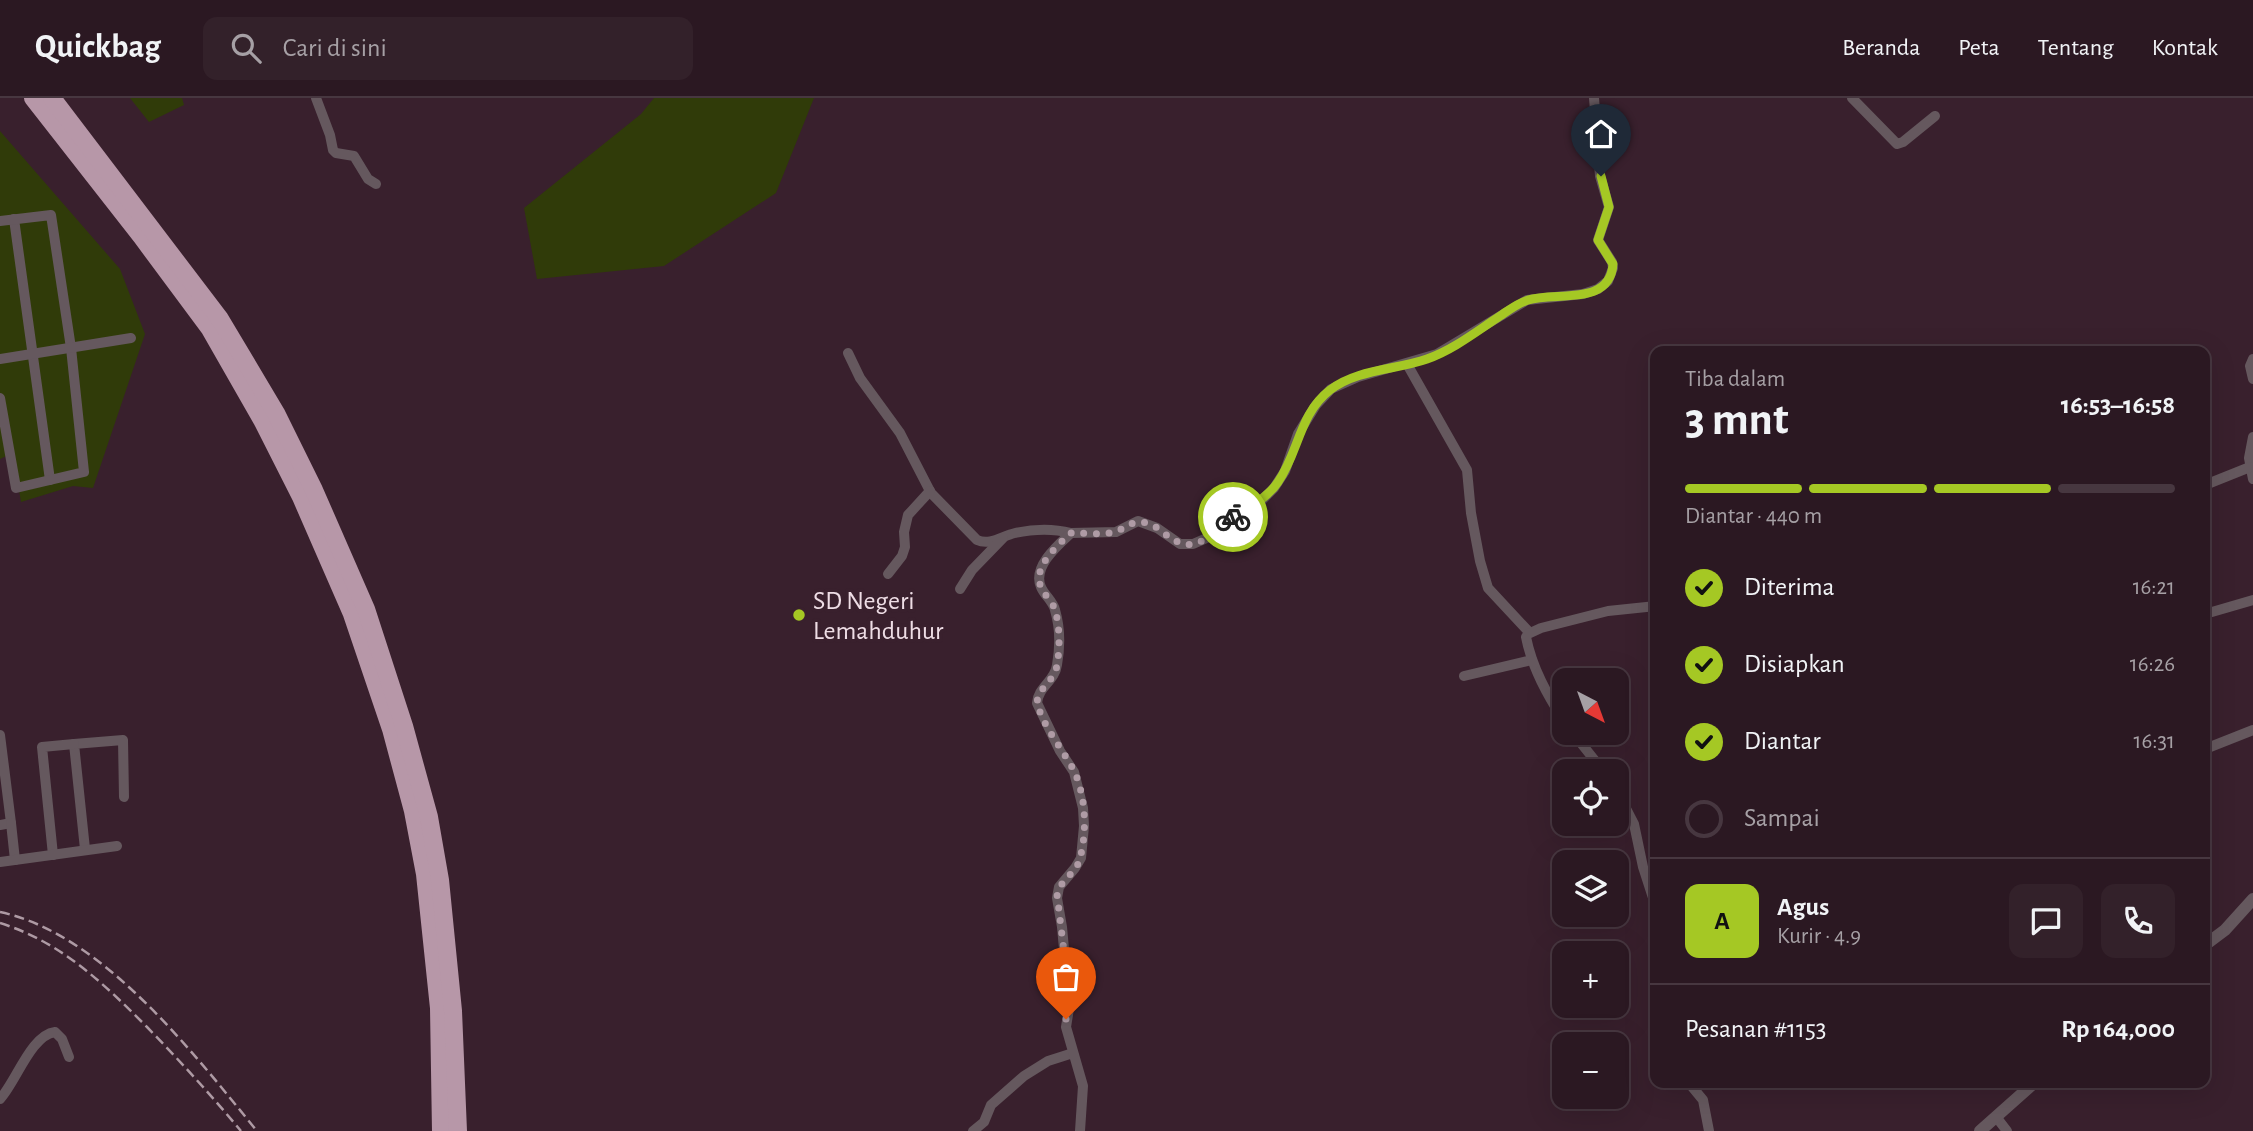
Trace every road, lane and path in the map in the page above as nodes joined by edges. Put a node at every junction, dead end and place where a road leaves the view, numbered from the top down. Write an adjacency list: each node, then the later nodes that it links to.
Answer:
1 (33, 98): 57 (highway)
2 (52, 98): 57 (highway)
3 (316, 98): 7 (street)
4 (1594, 98): 16 (street)
5 (1852, 98): 6 (street)
6 (1935, 116)
7 (376, 184)
8 (14, 219): 9 (street); 11 (street); 12 (street)
9 (0, 221)
10 (131, 338): 11 (street)
11 (71, 348): 12 (street); 22 (street)
12 (32, 354): 14 (street); 22 (street)
13 (848, 354): 24 (street)
14 (0, 359)
15 (2253, 359): 17 (street)
16 (1407, 364): 25 (street); 32 (street)
17 (2253, 379)
18 (0, 398): 22 (street)
19 (2253, 437): 20 (street)
20 (2250, 467): 21 (street); 23 (street)
21 (2253, 479)
22 (50, 480)
23 (2210, 483)
24 (930, 491): 26 (street); 27 (street)
25 (1071, 533): 26 (street); 51 (street)
26 (1006, 536): 28 (street)
27 (888, 574)
28 (960, 589)
29 (2253, 600): 31 (street)
30 (1650, 607): 32 (street)
31 (2210, 613)
32 (1529, 632): 33 (street)
33 (1532, 660): 34 (street); 35 (street)
34 (1464, 676)
35 (1552, 702)
36 (2253, 730): 39 (street)
37 (0, 735): 42 (street)
38 (74, 744): 40 (street); 44 (street); 45 (street)
39 (2210, 747)
40 (124, 797)
41 (1629, 814): 48 (street)
42 (5, 824): 46 (street)
43 (117, 846): 44 (street)
44 (86, 849): 45 (street)
45 (53, 855): 46 (street)
46 (15, 860): 47 (street)
47 (0, 862)
48 (1650, 889)
49 (2253, 899): 50 (street)
50 (2210, 941)
51 (1073, 1053): 58 (street); 59 (street)
52 (69, 1057): 55 (street)
53 (1693, 1088): 60 (street)
54 (2029, 1088): 56 (street)
55 (0, 1099)
56 (1997, 1118): 61 (street); 62 (street)
57 (450, 1127)
58 (972, 1131)
59 (1080, 1131)
60 (1709, 1131)
61 (1980, 1131)
62 (2007, 1131)

